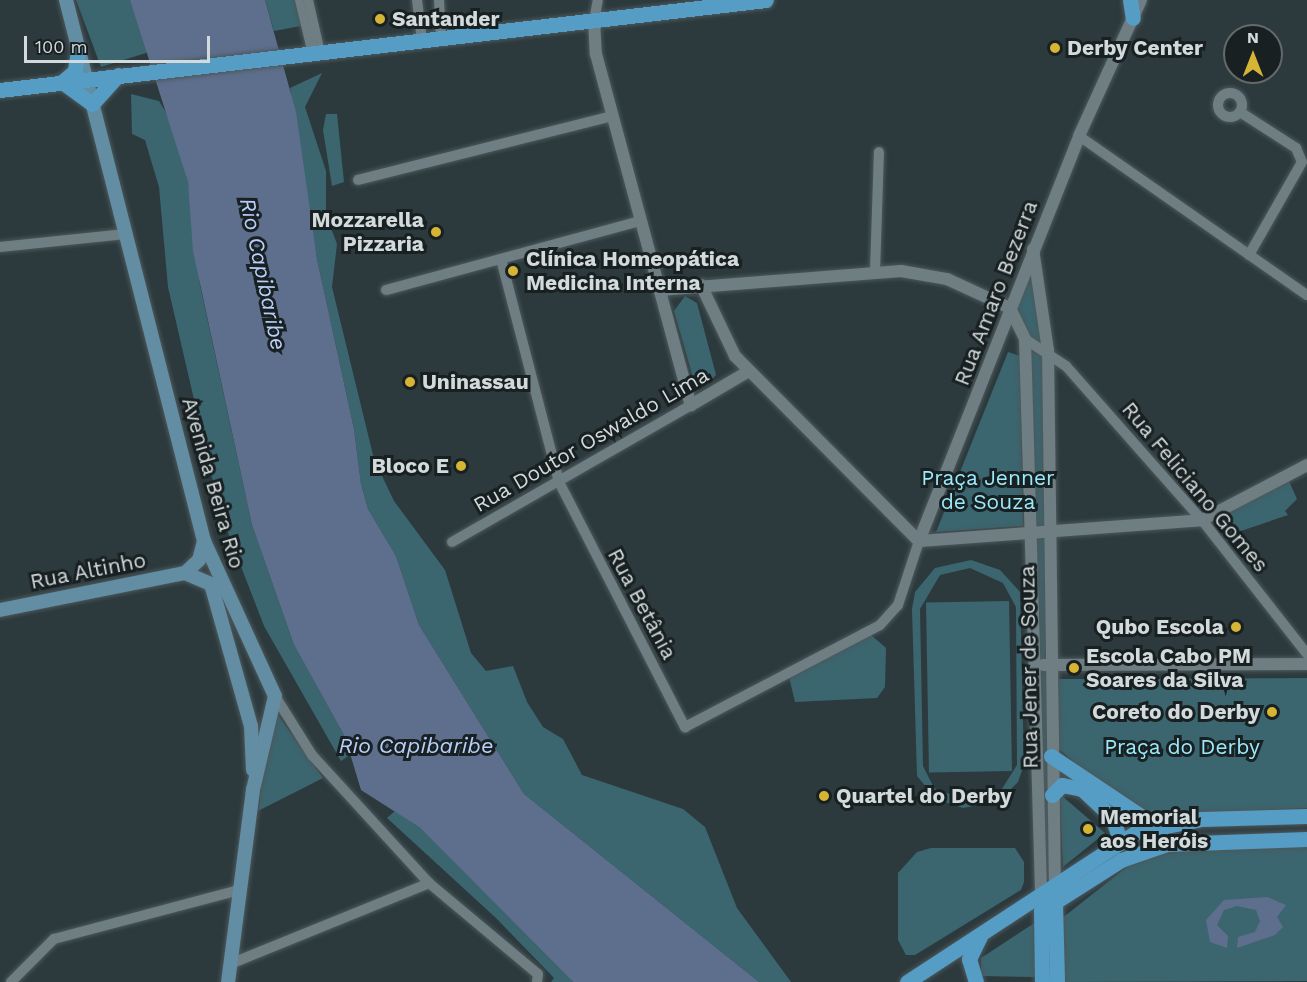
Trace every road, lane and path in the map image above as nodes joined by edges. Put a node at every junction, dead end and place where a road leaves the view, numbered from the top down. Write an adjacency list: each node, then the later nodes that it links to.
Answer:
1 (66, 0): 14 (main road, Avenida Beira Rio)
2 (299, 0): 15 (street)
3 (308, 0): 15 (street)
4 (417, 0): 13 (street)
5 (440, 0): 12 (street)
6 (598, 0): 11 (street)
7 (766, 0): 11 (main road)
8 (1130, 0): 10 (main road)
9 (1141, 0): 10 (street, Rua Amaro Bezerra)
10 (1133, 18): 23 (street, Rua Amaro Bezerra)
11 (594, 20): 12 (main road); 22 (street)
12 (441, 38): 13 (main road)
13 (422, 41): 15 (main road)
14 (78, 51): 17 (main road, Avenida Beira Rio); 18 (main road)
15 (313, 54): 16 (main road)
16 (124, 75): 17 (main road); 20 (main road)
17 (85, 79): 18 (main road); 20 (main road, Avenida Beira Rio)
18 (62, 82): 19 (main road); 20 (main road)
19 (0, 90)
20 (92, 104): 27 (main road, Avenida Beira Rio)
21 (1240, 112): 30 (street)
22 (613, 116): 25 (street); 26 (street)
23 (1078, 136): 29 (street, Rua Amaro Bezerra); 30 (street)
24 (879, 152): 32 (street)
25 (358, 180)
26 (640, 221): 31 (street); 35 (street)
27 (125, 234): 28 (street); 47 (main road, Avenida Beira Rio)
28 (0, 247)
29 (1033, 249): 37 (street, Rua Amaro Bezerra); 39 (street, Rua Jener de Souza)
30 (1249, 255): 36 (street)
31 (501, 259): 34 (street); 43 (street, Rua Betânia)
32 (875, 271): 33 (street); 37 (street)
33 (700, 285): 35 (street); 40 (street)
34 (386, 290)
35 (659, 291): 41 (street)
36 (1307, 295)
37 (1010, 308): 38 (street, Rua Jener de Souza); 48 (street, Rua Amaro Bezerra)
38 (1025, 339): 39 (street); 46 (street, Rua Jener de Souza)
39 (1048, 350): 44 (street, Rua Feliciano Gomes); 45 (street, Rua Jener de Souza)
40 (749, 371): 41 (street, Rua Doutor Oswaldo Lima); 48 (street)
41 (691, 405): 43 (street, Rua Doutor Oswaldo Lima)
42 (1307, 465): 44 (street)
43 (559, 482): 49 (street, Rua Doutor Oswaldo Lima); 51 (street, Rua Betânia)
44 (1202, 520): 45 (street); 53 (street, Rua Feliciano Gomes)
45 (1048, 534): 46 (street); 56 (street, Rua Jener de Souza)
46 (1030, 535): 48 (street); 55 (street, Rua Jener de Souza)
47 (204, 541): 50 (main road); 57 (main road, Avenida Beira Rio)
48 (919, 541): 51 (street, Rua Amaro Bezerra)
49 (452, 542)
50 (185, 573): 52 (main road, Rua Altinho); 59 (main road)
51 (898, 605)
52 (0, 610)
53 (1307, 654)
54 (1307, 664): 56 (street)
55 (1033, 665): 56 (street); 68 (street, Rua Jener de Souza)
56 (1050, 665): 58 (street, Rua Jener de Souza)
57 (275, 696): 59 (main road); 66 (street, Avenida Beira Rio)
58 (1051, 756): 60 (street, Rua Jener de Souza); 62 (main road)
59 (253, 790): 67 (main road)
60 (1052, 795): 64 (main road); 65 (street, Rua Jener de Souza)
61 (1307, 816): 62 (main road)
62 (1156, 825): 64 (main road)
63 (1307, 839): 69 (main road)
64 (1120, 842): 65 (main road)
65 (1055, 882): 68 (main road); 69 (street, Rua Jener de Souza)
66 (429, 883): 71 (street); 72 (street, Avenida Beira Rio)
67 (240, 890): 71 (main road); 73 (street)
68 (1041, 892): 70 (main road)
69 (1055, 903): 77 (main road); 78 (main road, Rua Jener de Souza)
70 (983, 931): 75 (main road); 76 (main road)
71 (230, 964): 74 (main road)
72 (538, 980)
73 (11, 982)
74 (228, 982)
75 (907, 982)
76 (976, 982)
77 (1042, 982)
78 (1057, 982)

